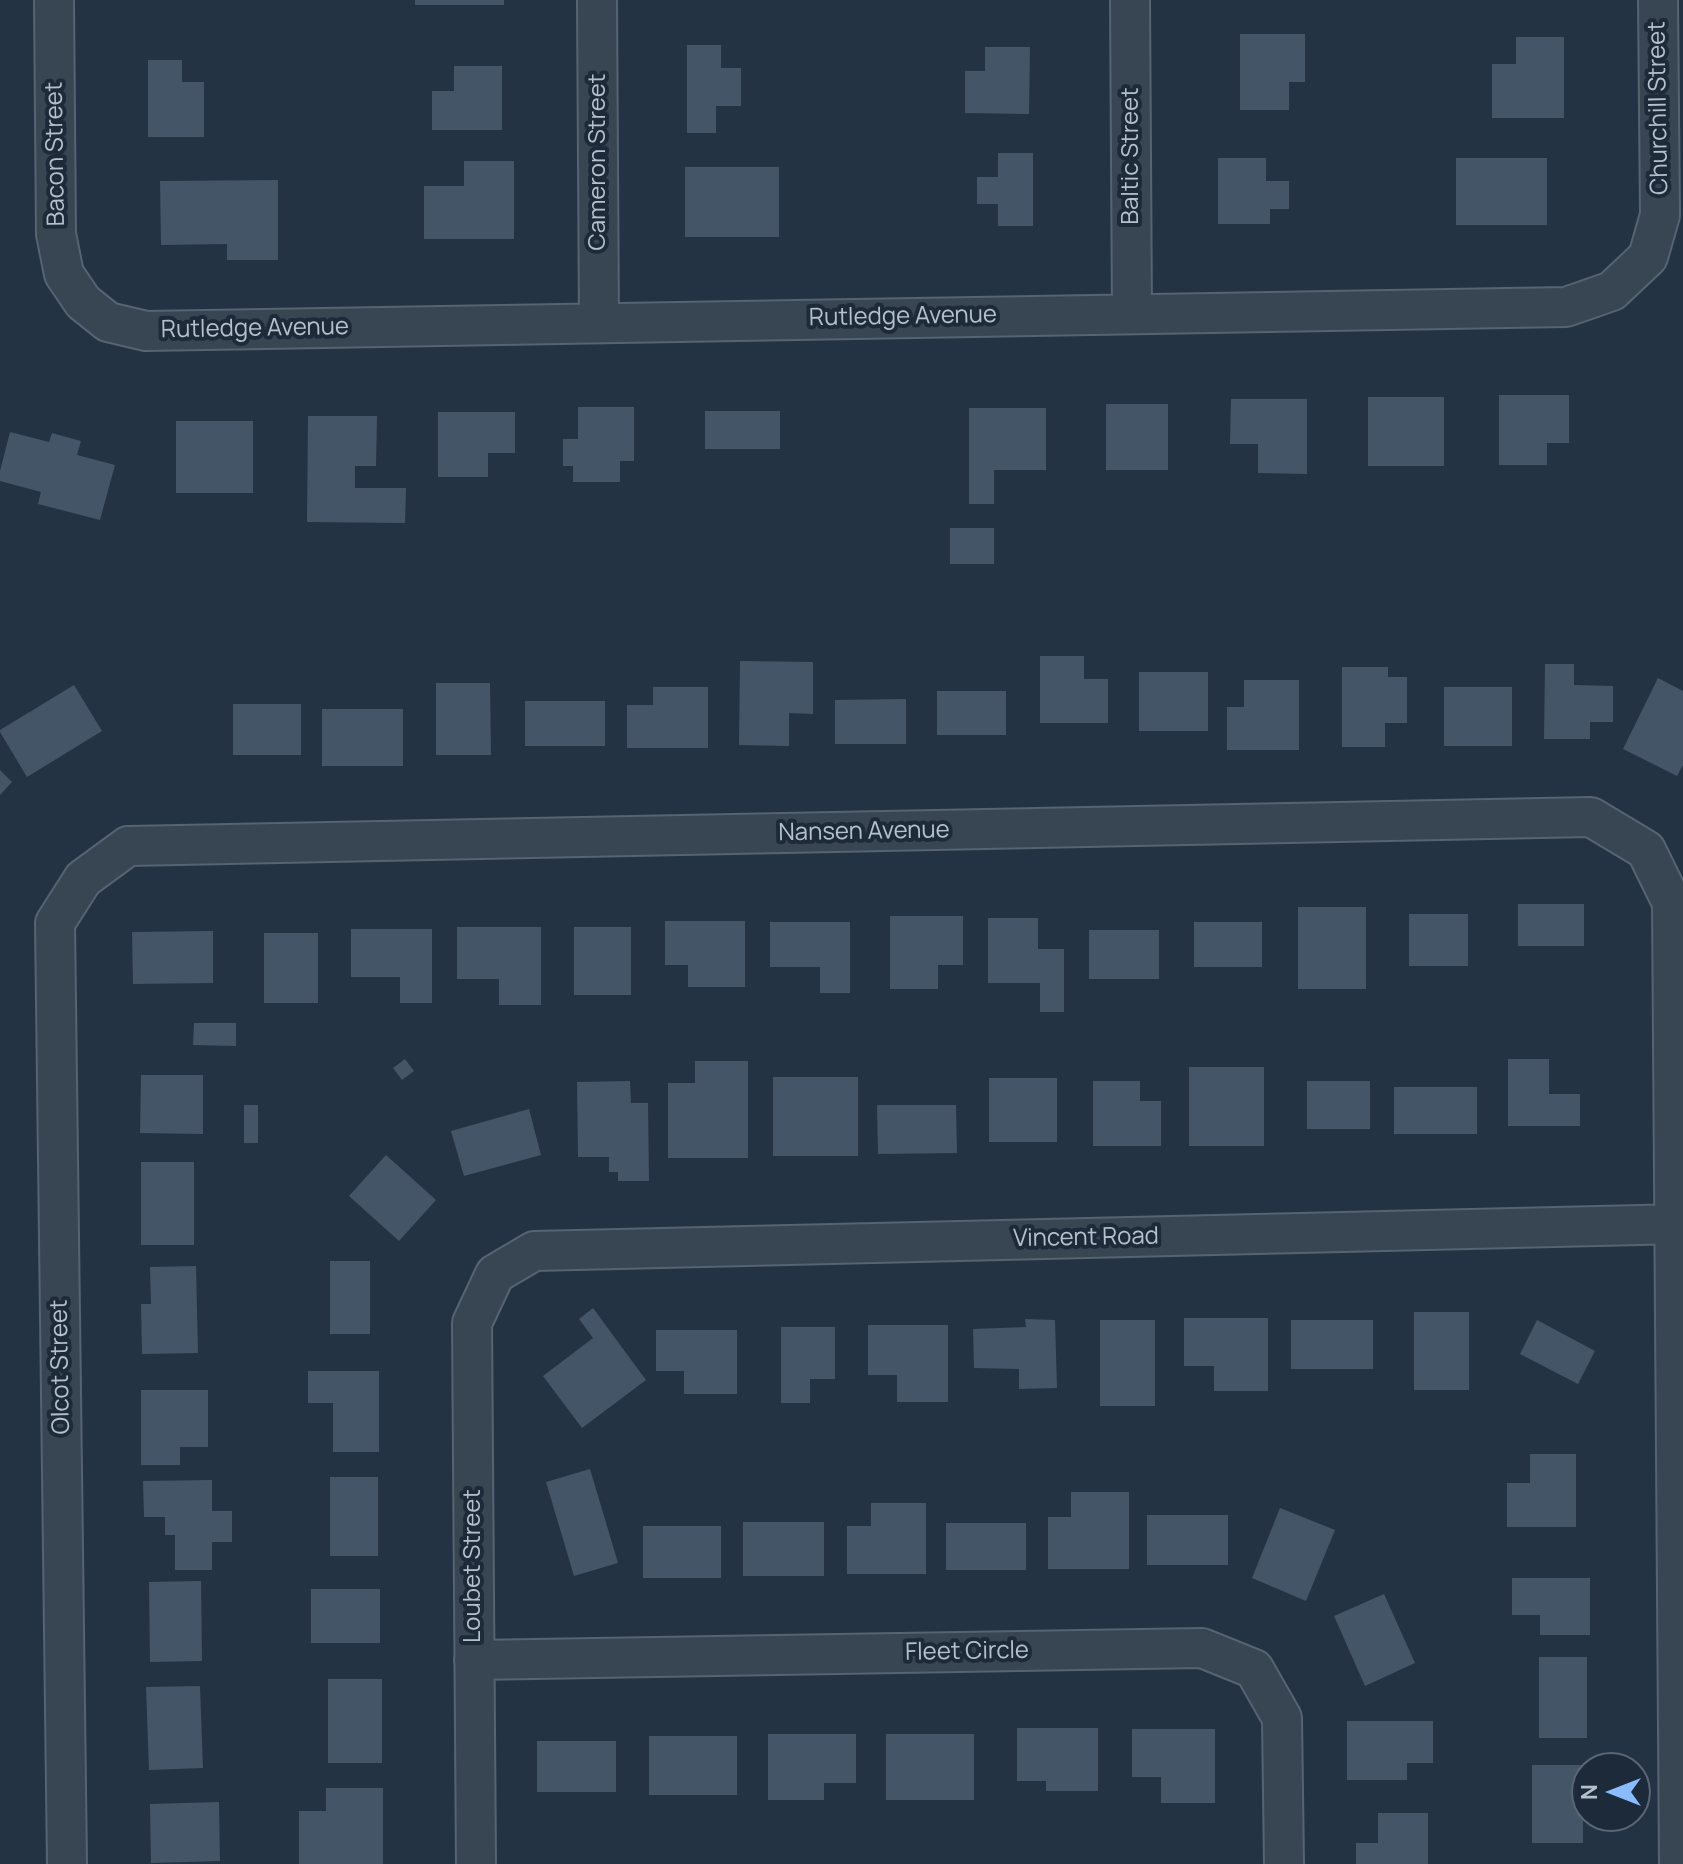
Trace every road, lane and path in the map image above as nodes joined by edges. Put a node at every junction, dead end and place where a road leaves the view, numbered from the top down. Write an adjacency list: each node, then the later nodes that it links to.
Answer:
1 (54, 0): 6 (street, Bacon Street)
2 (597, 0): 8 (street, Cameron Street)
3 (1130, 0): 7 (street, Baltic Street)
4 (1658, 0): 5 (street, Churchill Street)
5 (1672, 215): 7 (street, Rutledge Avenue)
6 (83, 302): 8 (street, Rutledge Avenue)
7 (1132, 313): 8 (street, Rutledge Avenue)
8 (599, 323)
9 (83, 879): 10 (street, Nansen Avenue); 13 (street, Olcot Street)
10 (1678, 1224): 11 (street, Vincent Road); 16 (street)
11 (495, 1274): 12 (street, Loubet Street)
12 (474, 1660): 14 (street, Loubet Street); 15 (street, Fleet Circle)
13 (67, 1864)
14 (476, 1864)
15 (1284, 1864)
16 (1679, 1864)

